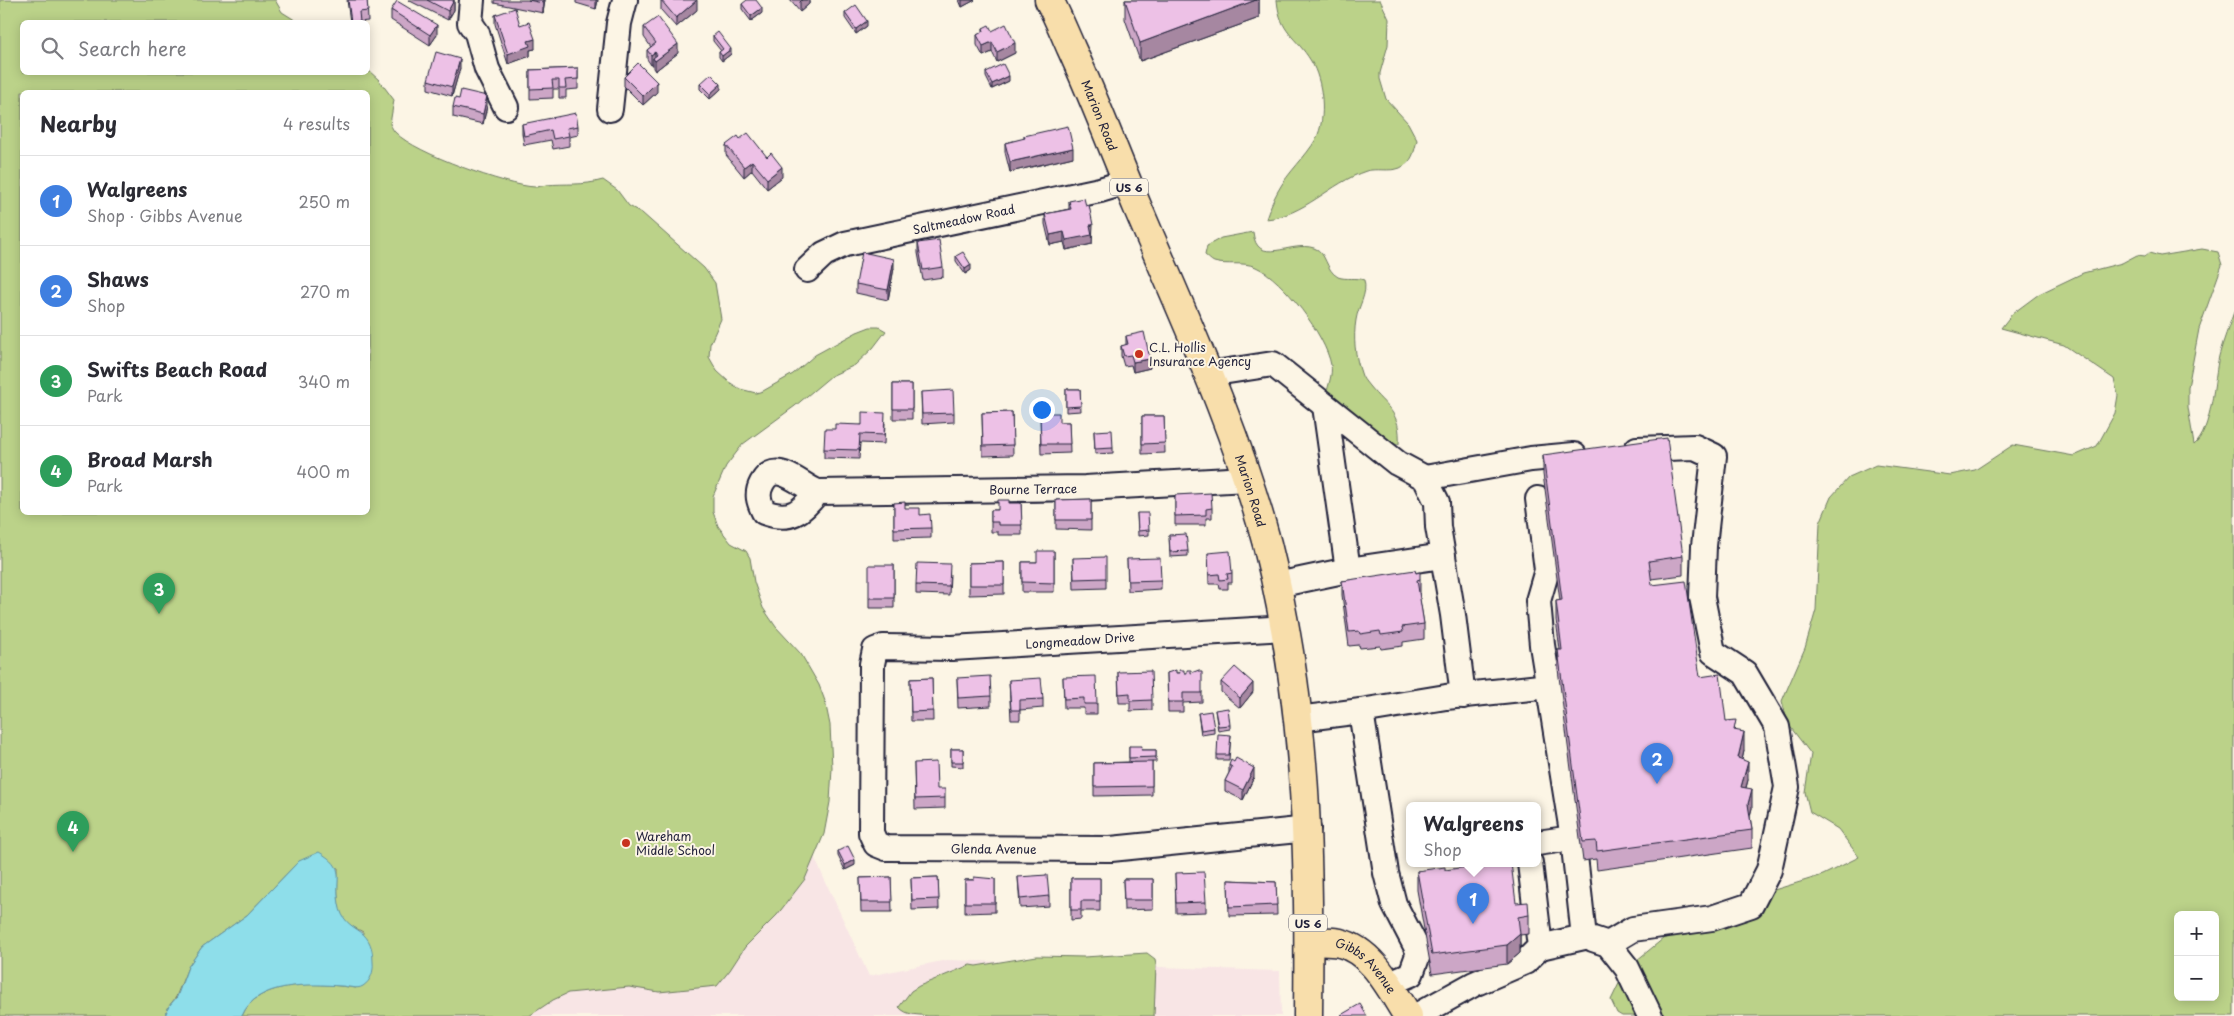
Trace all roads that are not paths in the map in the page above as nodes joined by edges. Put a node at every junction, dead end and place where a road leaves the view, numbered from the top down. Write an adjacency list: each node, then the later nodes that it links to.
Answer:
1 (625, 0): 5 (street)
2 (1048, 0): 6 (main road, Marion Road / US 6)
3 (471, 7): 4 (street)
4 (506, 107)
5 (610, 109)
6 (1127, 182): 7 (street, Saltmeadow Road); 8 (main road, Marion Road / US 6)
7 (807, 270)
8 (1209, 374): 9 (street); 11 (main road, Marion Road / US 6)
9 (1325, 406): 10 (street); 15 (street)
10 (1425, 478): 14 (street); 29 (street)
11 (1247, 479): 12 (street, Bourne Terrace); 16 (main road, Marion Road / US 6)
12 (818, 492)
13 (1538, 499): 19 (street)
14 (1443, 556): 15 (street); 20 (street)
15 (1348, 570): 16 (street)
16 (1277, 586): 17 (main road, Marion Road / US 6)
17 (1285, 628): 18 (street, Longmeadow Drive); 22 (main road, Marion Road / US 6)
18 (875, 650): 23 (street, Glenda Avenue)
19 (1549, 686): 20 (street); 24 (street)
20 (1463, 696): 21 (street)
21 (1361, 711): 22 (street); 31 (street)
22 (1298, 719): 23 (main road, Marion Road / US 6)
23 (1308, 829): 28 (main road, Marion Road / US 6)
24 (1573, 838): 25 (street); 27 (street)
25 (1541, 843)
26 (1530, 867): 30 (street)
27 (1584, 936): 29 (street); 30 (street)
28 (1309, 941): 31 (main road, Gibbs Avenue); 32 (main road, Marion Road / US 6)
29 (1608, 944): 35 (street)
30 (1540, 947): 34 (street)
31 (1387, 984): 33 (main road, Gibbs Avenue)
32 (1308, 1016)
33 (1408, 1016)
34 (1416, 1016)
35 (1650, 1016)

